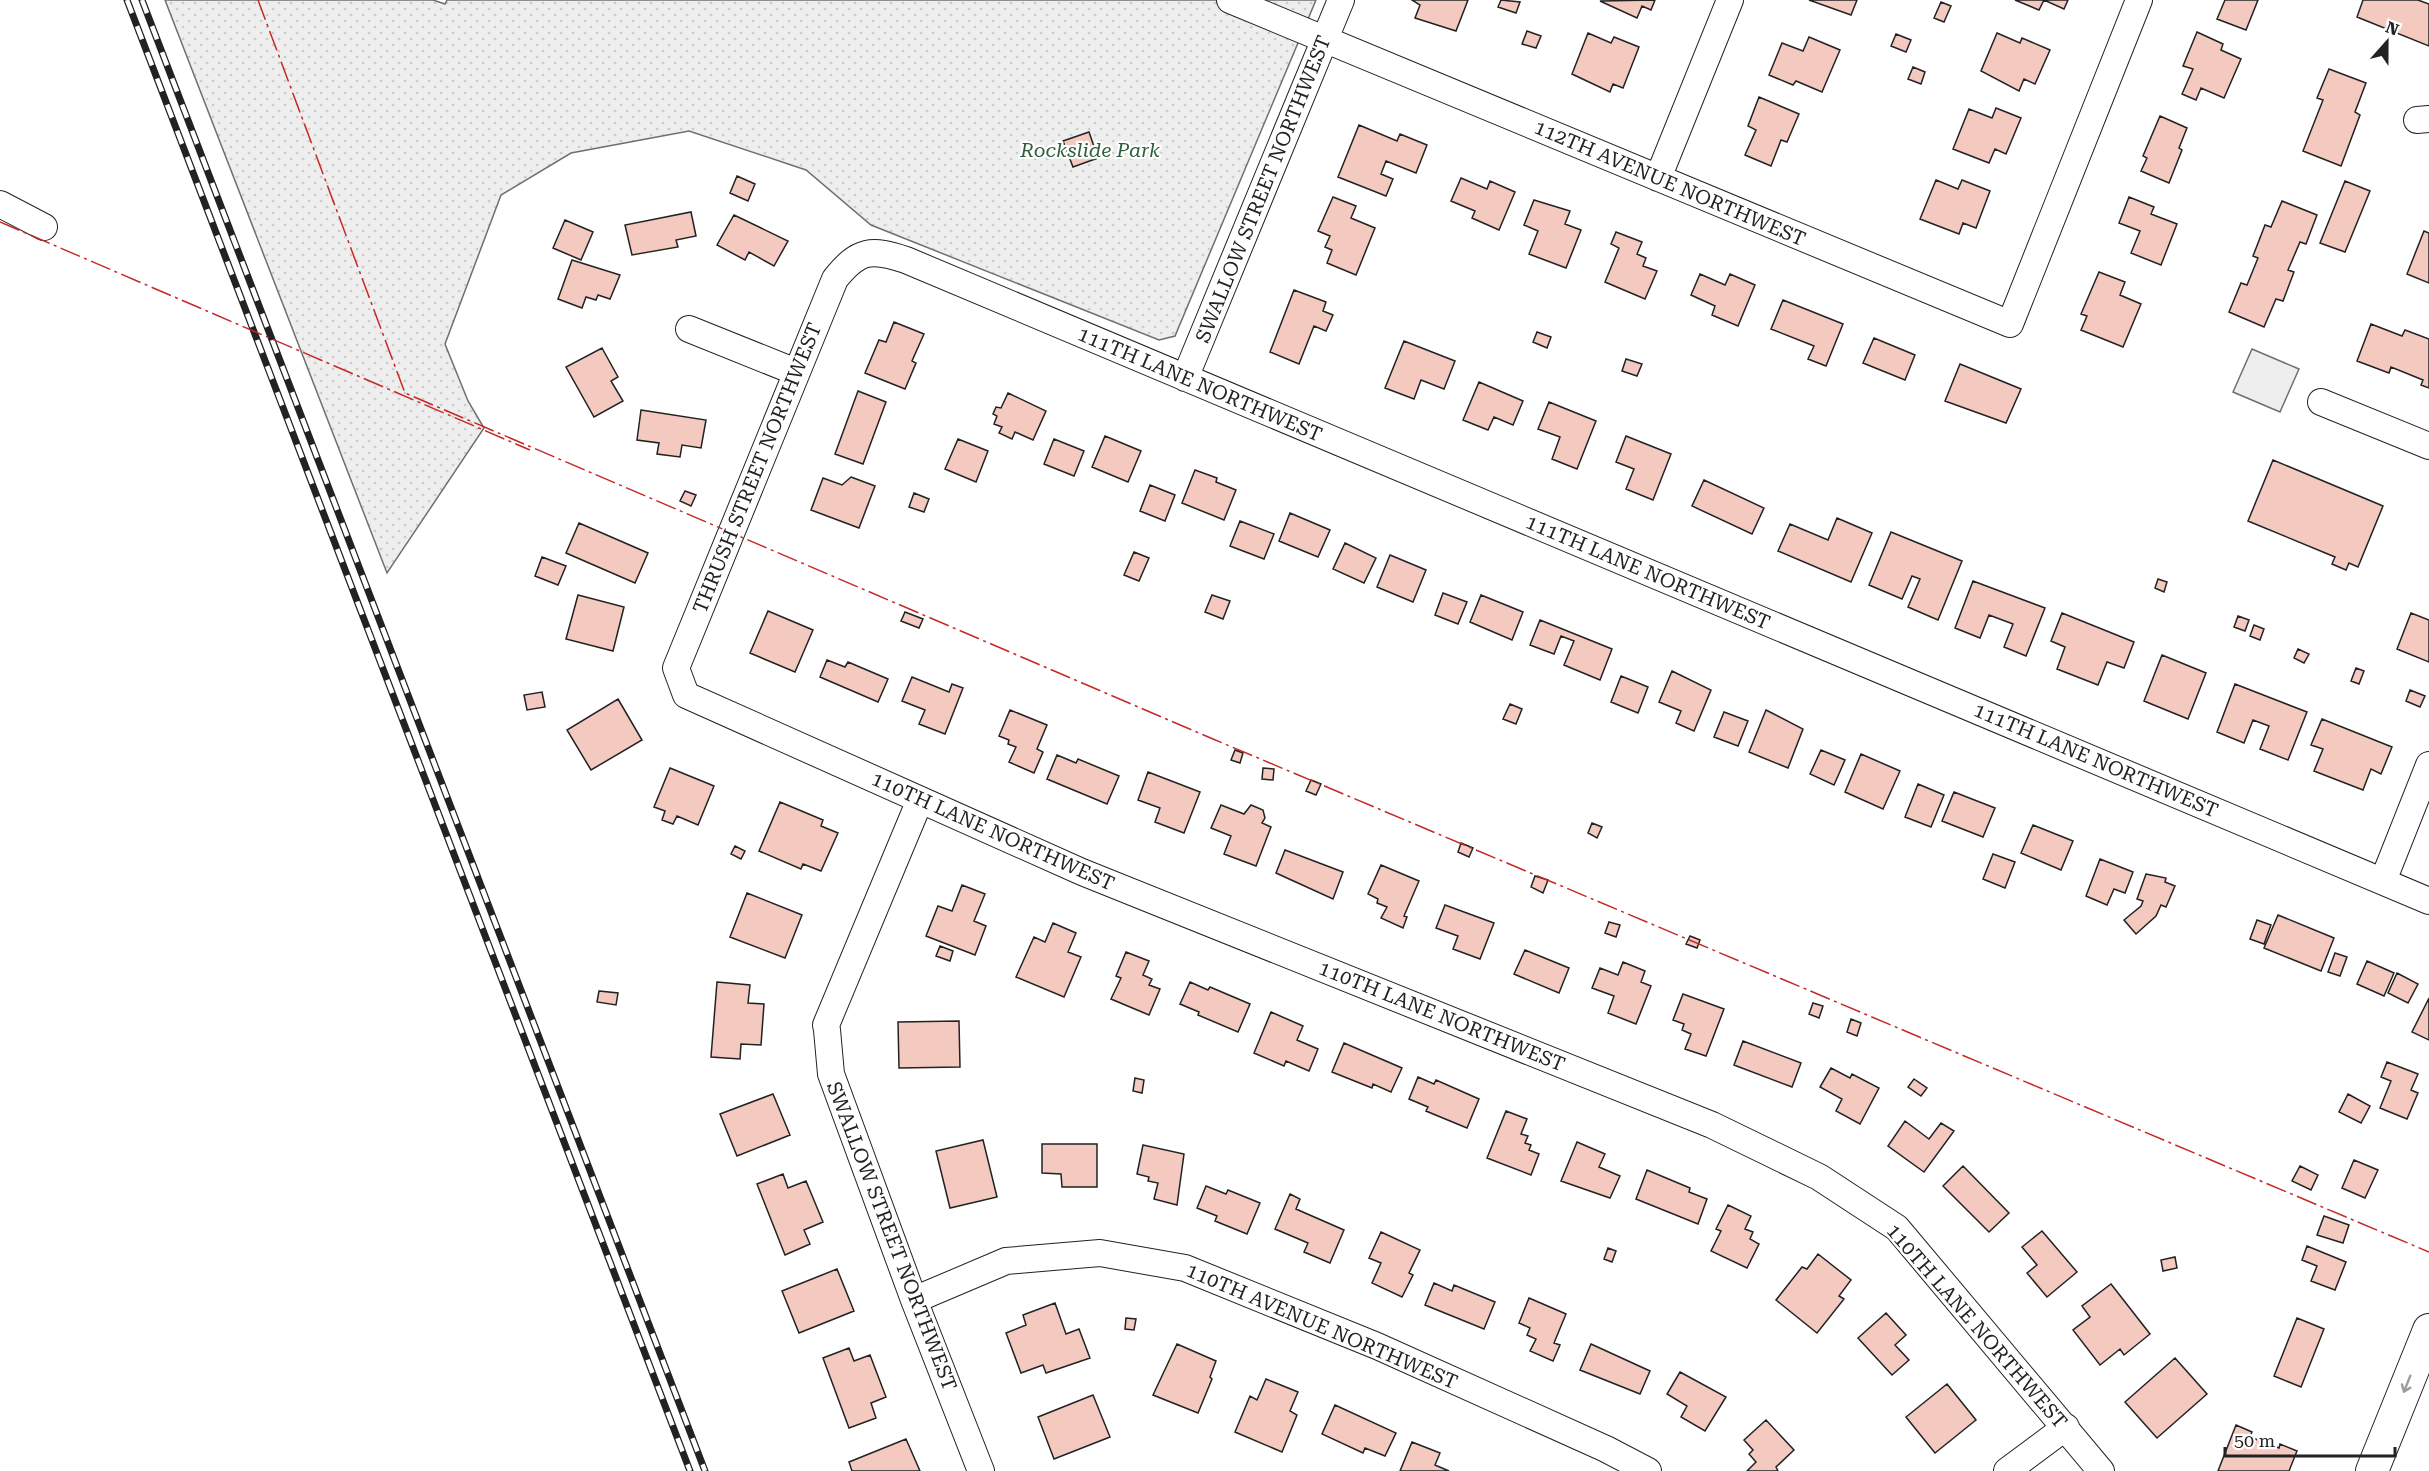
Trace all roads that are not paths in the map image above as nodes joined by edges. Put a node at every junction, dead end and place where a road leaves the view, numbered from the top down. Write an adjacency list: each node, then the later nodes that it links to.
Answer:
1 (1230, 0): 5 (street, 112TH AVENUE NORTHWEST)
2 (1341, 0): 5 (street, SWALLOW STREET NORTHWEST)
3 (1730, 0): 6 (street)
4 (2139, 0): 6 (street, 112TH AVENUE NORTHWEST)
5 (1325, 39): 6 (street, 112TH AVENUE NORTHWEST); 12 (street, SWALLOW STREET NORTHWEST)
6 (1658, 178)
7 (0, 204): 8 (street)
8 (44, 227)
9 (865, 253): 11 (street, THRUSH STREET NORTHWEST); 12 (street, 111TH LANE NORTHWEST)
10 (689, 329): 11 (street)
11 (796, 372): 15 (street, THRUSH STREET NORTHWEST)
12 (1185, 378): 18 (street, 111TH LANE NORTHWEST)
13 (2321, 402): 14 (street)
14 (2429, 446)
15 (686, 695): 17 (street, 110TH LANE NORTHWEST)
16 (2429, 765): 18 (street)
17 (920, 800): 20 (street, SWALLOW STREET NORTHWEST); 22 (street, 110TH LANE NORTHWEST)
18 (2383, 881): 19 (street, 111TH LANE NORTHWEST)
19 (2429, 901)
20 (914, 1300): 23 (street, SWALLOW STREET NORTHWEST); 24 (street, 110TH AVENUE NORTHWEST)
21 (2429, 1330): 27 (main road, one-way to 27)
22 (2066, 1427): 25 (street); 26 (street, 110TH LANE NORTHWEST)
23 (981, 1471)
24 (1648, 1471)
25 (2007, 1471)
26 (2101, 1471)
27 (2372, 1471)

